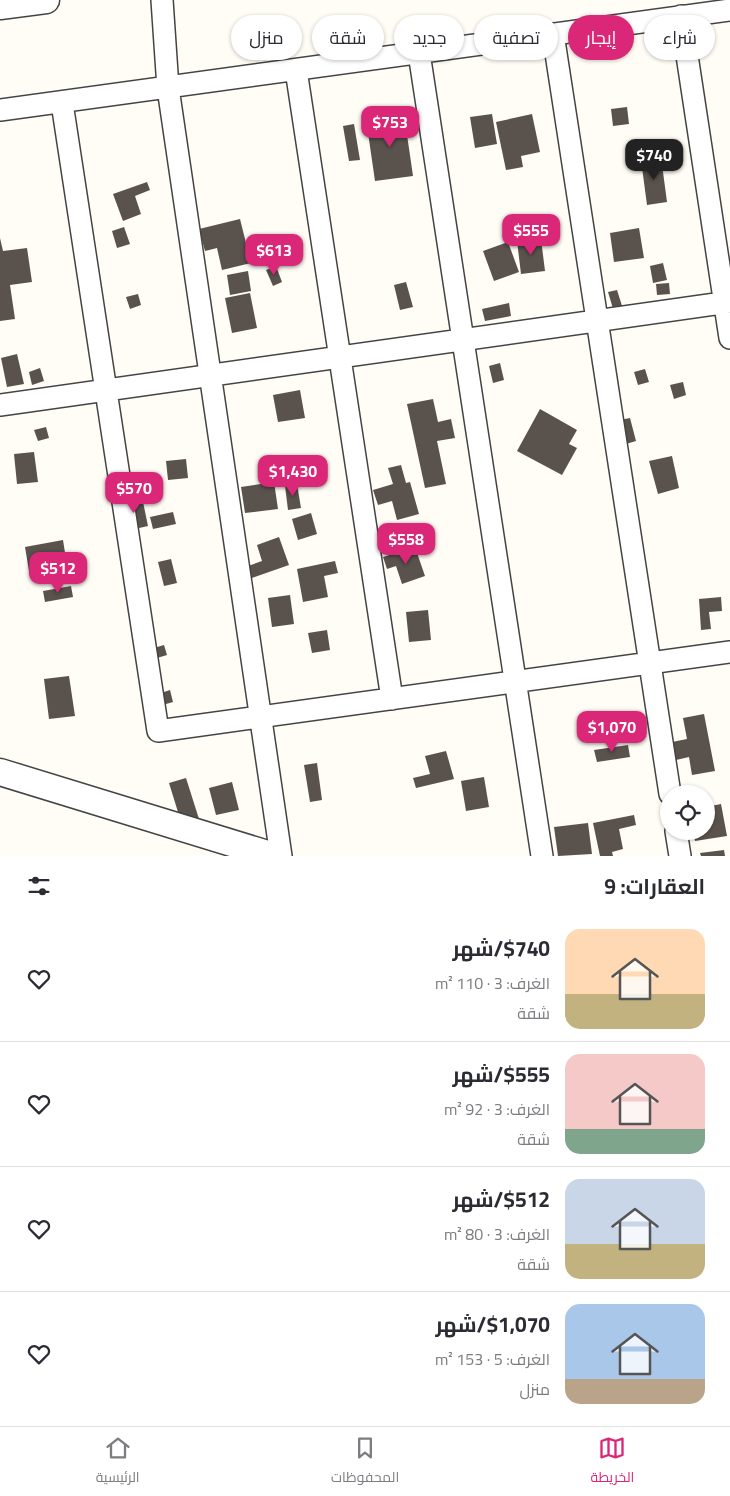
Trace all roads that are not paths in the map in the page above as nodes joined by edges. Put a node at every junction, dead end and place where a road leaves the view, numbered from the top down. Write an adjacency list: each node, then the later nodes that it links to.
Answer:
1 (46, 0): 3 (street)
2 (162, 0): 13 (street)
3 (0, 6)
4 (730, 10): 5 (street)
5 (689, 15)
6 (644, 21): 7 (street)
7 (558, 33)
8 (394, 56): 12 (street)
9 (420, 60): 19 (street)
10 (557, 60): 17 (street)
11 (688, 60): 16 (street)
12 (296, 70): 13 (street); 20 (street)
13 (168, 88): 14 (street); 21 (street)
14 (62, 103): 15 (street); 22 (street)
15 (0, 110)
16 (727, 303): 17 (street); 18 (street)
17 (597, 321): 19 (street); 25 (street)
18 (730, 338)
19 (462, 340): 20 (street); 26 (street)
20 (339, 357): 21 (street); 27 (street)
21 (211, 375): 22 (street); 28 (street)
22 (106, 390): 23 (street); 28 (street)
23 (0, 405)
24 (730, 652): 25 (street)
25 (650, 663): 26 (street); 30 (street)
26 (515, 682): 27 (street); 34 (street)
27 (392, 699): 28 (street)
28 (260, 717): 33 (street)
29 (0, 772): 32 (street)
30 (669, 785)
31 (677, 840): 35 (street)
32 (274, 856)
33 (281, 856)
34 (542, 856)
35 (680, 856)

